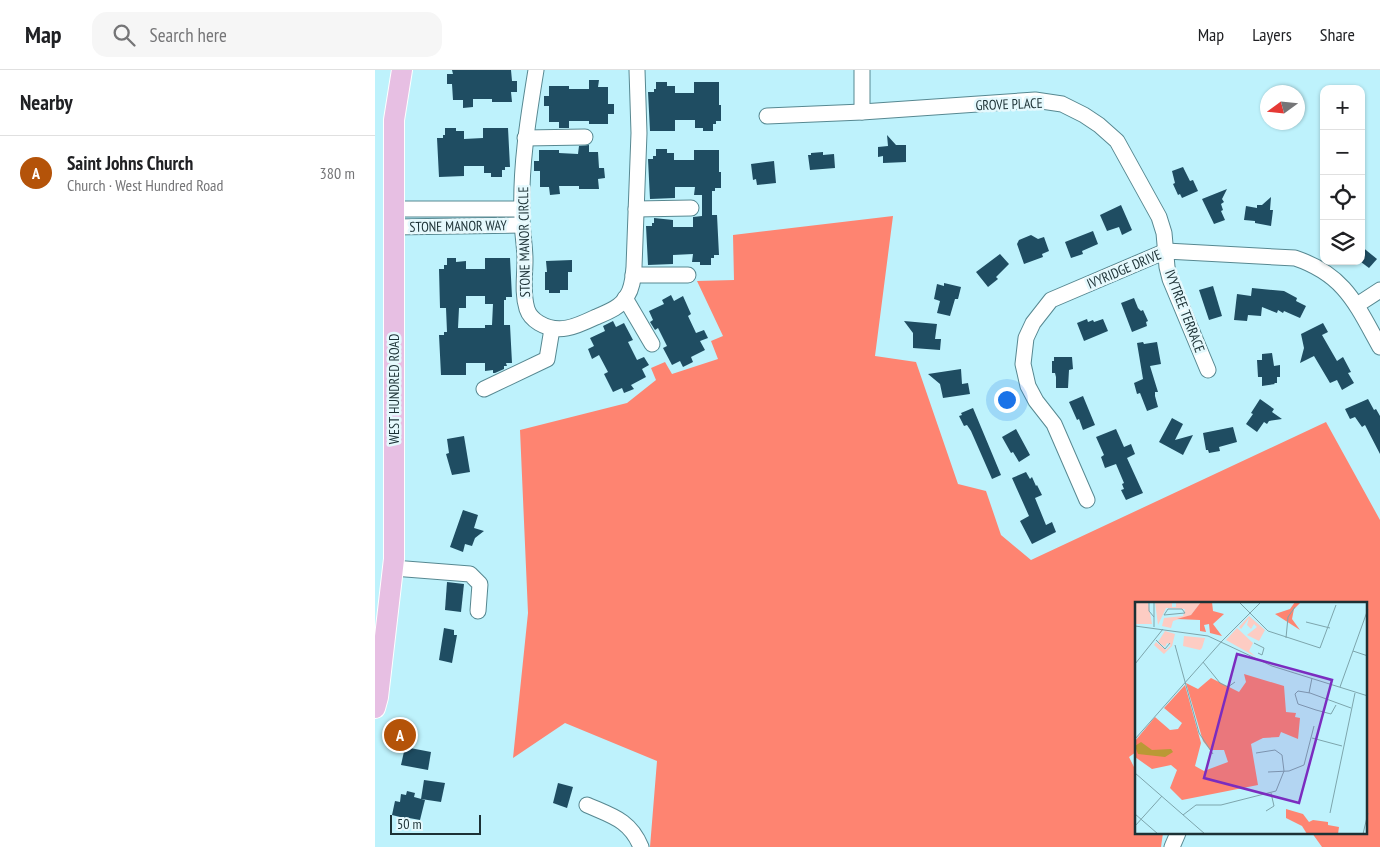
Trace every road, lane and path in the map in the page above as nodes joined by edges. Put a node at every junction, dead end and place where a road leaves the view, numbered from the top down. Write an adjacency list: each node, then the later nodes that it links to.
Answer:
1 (402, 70): 12 (main road, WEST HUNDRED ROAD)
2 (536, 70): 8 (street, STONE MANOR CIRCLE)
3 (637, 70): 11 (street)
4 (861, 70): 5 (street)
5 (862, 112): 6 (street, GROVE PLACE); 14 (street, GROVE PLACE)
6 (767, 116)
7 (585, 137): 8 (street)
8 (525, 138): 10 (street, STONE MANOR CIRCLE)
9 (691, 208): 11 (street)
10 (522, 209): 12 (street, STONE MANOR WAY); 13 (street, STONE MANOR CIRCLE)
11 (636, 209): 15 (street)
12 (394, 218): 13 (street, STONE MANOR WAY); 26 (main road, WEST HUNDRED ROAD)
13 (523, 225): 20 (street, STONE MANOR CIRCLE)
14 (1166, 251): 19 (street, IVYRIDGE DRIVE); 23 (street, IVYTREE TERRACE); 25 (street, IVYRIDGE DRIVE)
15 (633, 275): 16 (street); 18 (street)
16 (688, 275)
17 (1380, 290): 19 (street)
18 (625, 298): 20 (street); 21 (street)
19 (1357, 305): 22 (street, IVYRIDGE DRIVE)
20 (552, 329): 24 (street)
21 (652, 344)
22 (1380, 347)
23 (1208, 370)
24 (484, 389)
25 (1087, 500)
26 (393, 568): 27 (street); 28 (main road, WEST HUNDRED ROAD)
27 (478, 611)
28 (375, 708)
29 (587, 805): 31 (street)
30 (1178, 834): 32 (street)
31 (641, 847)
32 (1172, 847)

